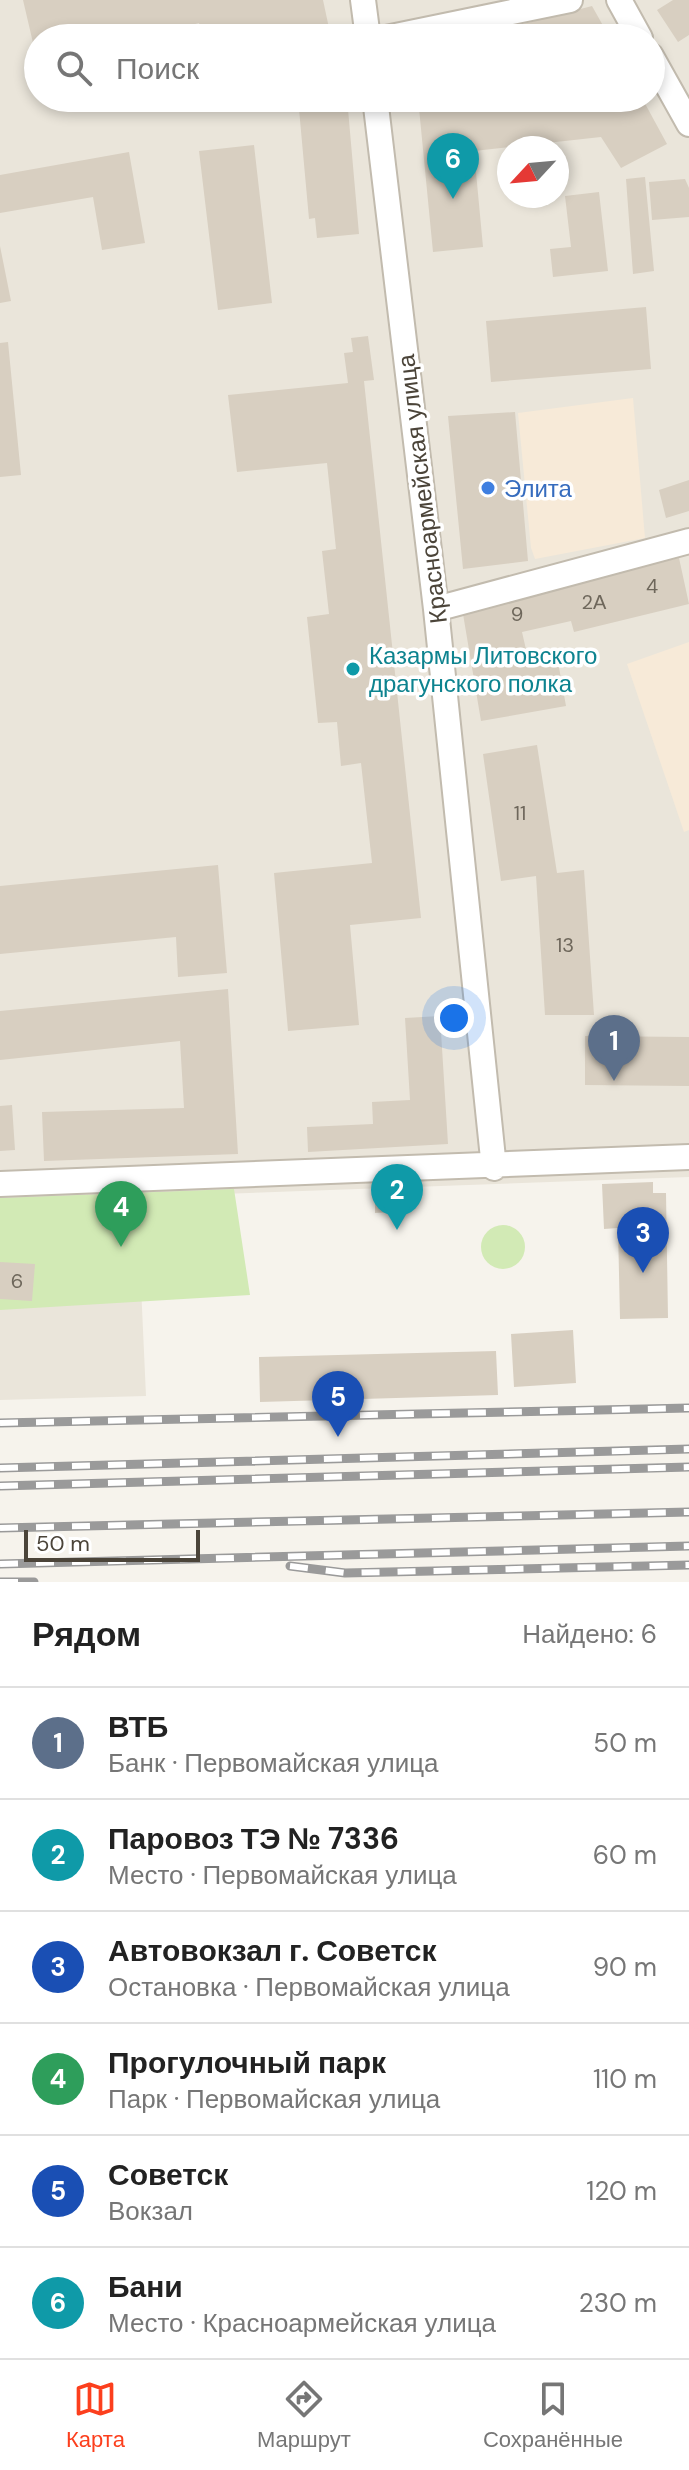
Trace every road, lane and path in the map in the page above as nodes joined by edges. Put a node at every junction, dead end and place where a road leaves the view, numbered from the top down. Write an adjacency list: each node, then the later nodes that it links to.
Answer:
1 (363, 0): 4 (street)
2 (570, 0): 5 (street)
3 (619, 0): 6 (street)
4 (366, 24)
5 (454, 24)
6 (632, 24)
7 (665, 81): 9 (street)
8 (377, 112): 11 (street, Красноармейская улица)
9 (689, 124)
10 (689, 541): 11 (street)
11 (436, 609): 13 (street, Красноармейская улица)
12 (689, 1157): 13 (street)
13 (494, 1168): 14 (street)
14 (0, 1184)

